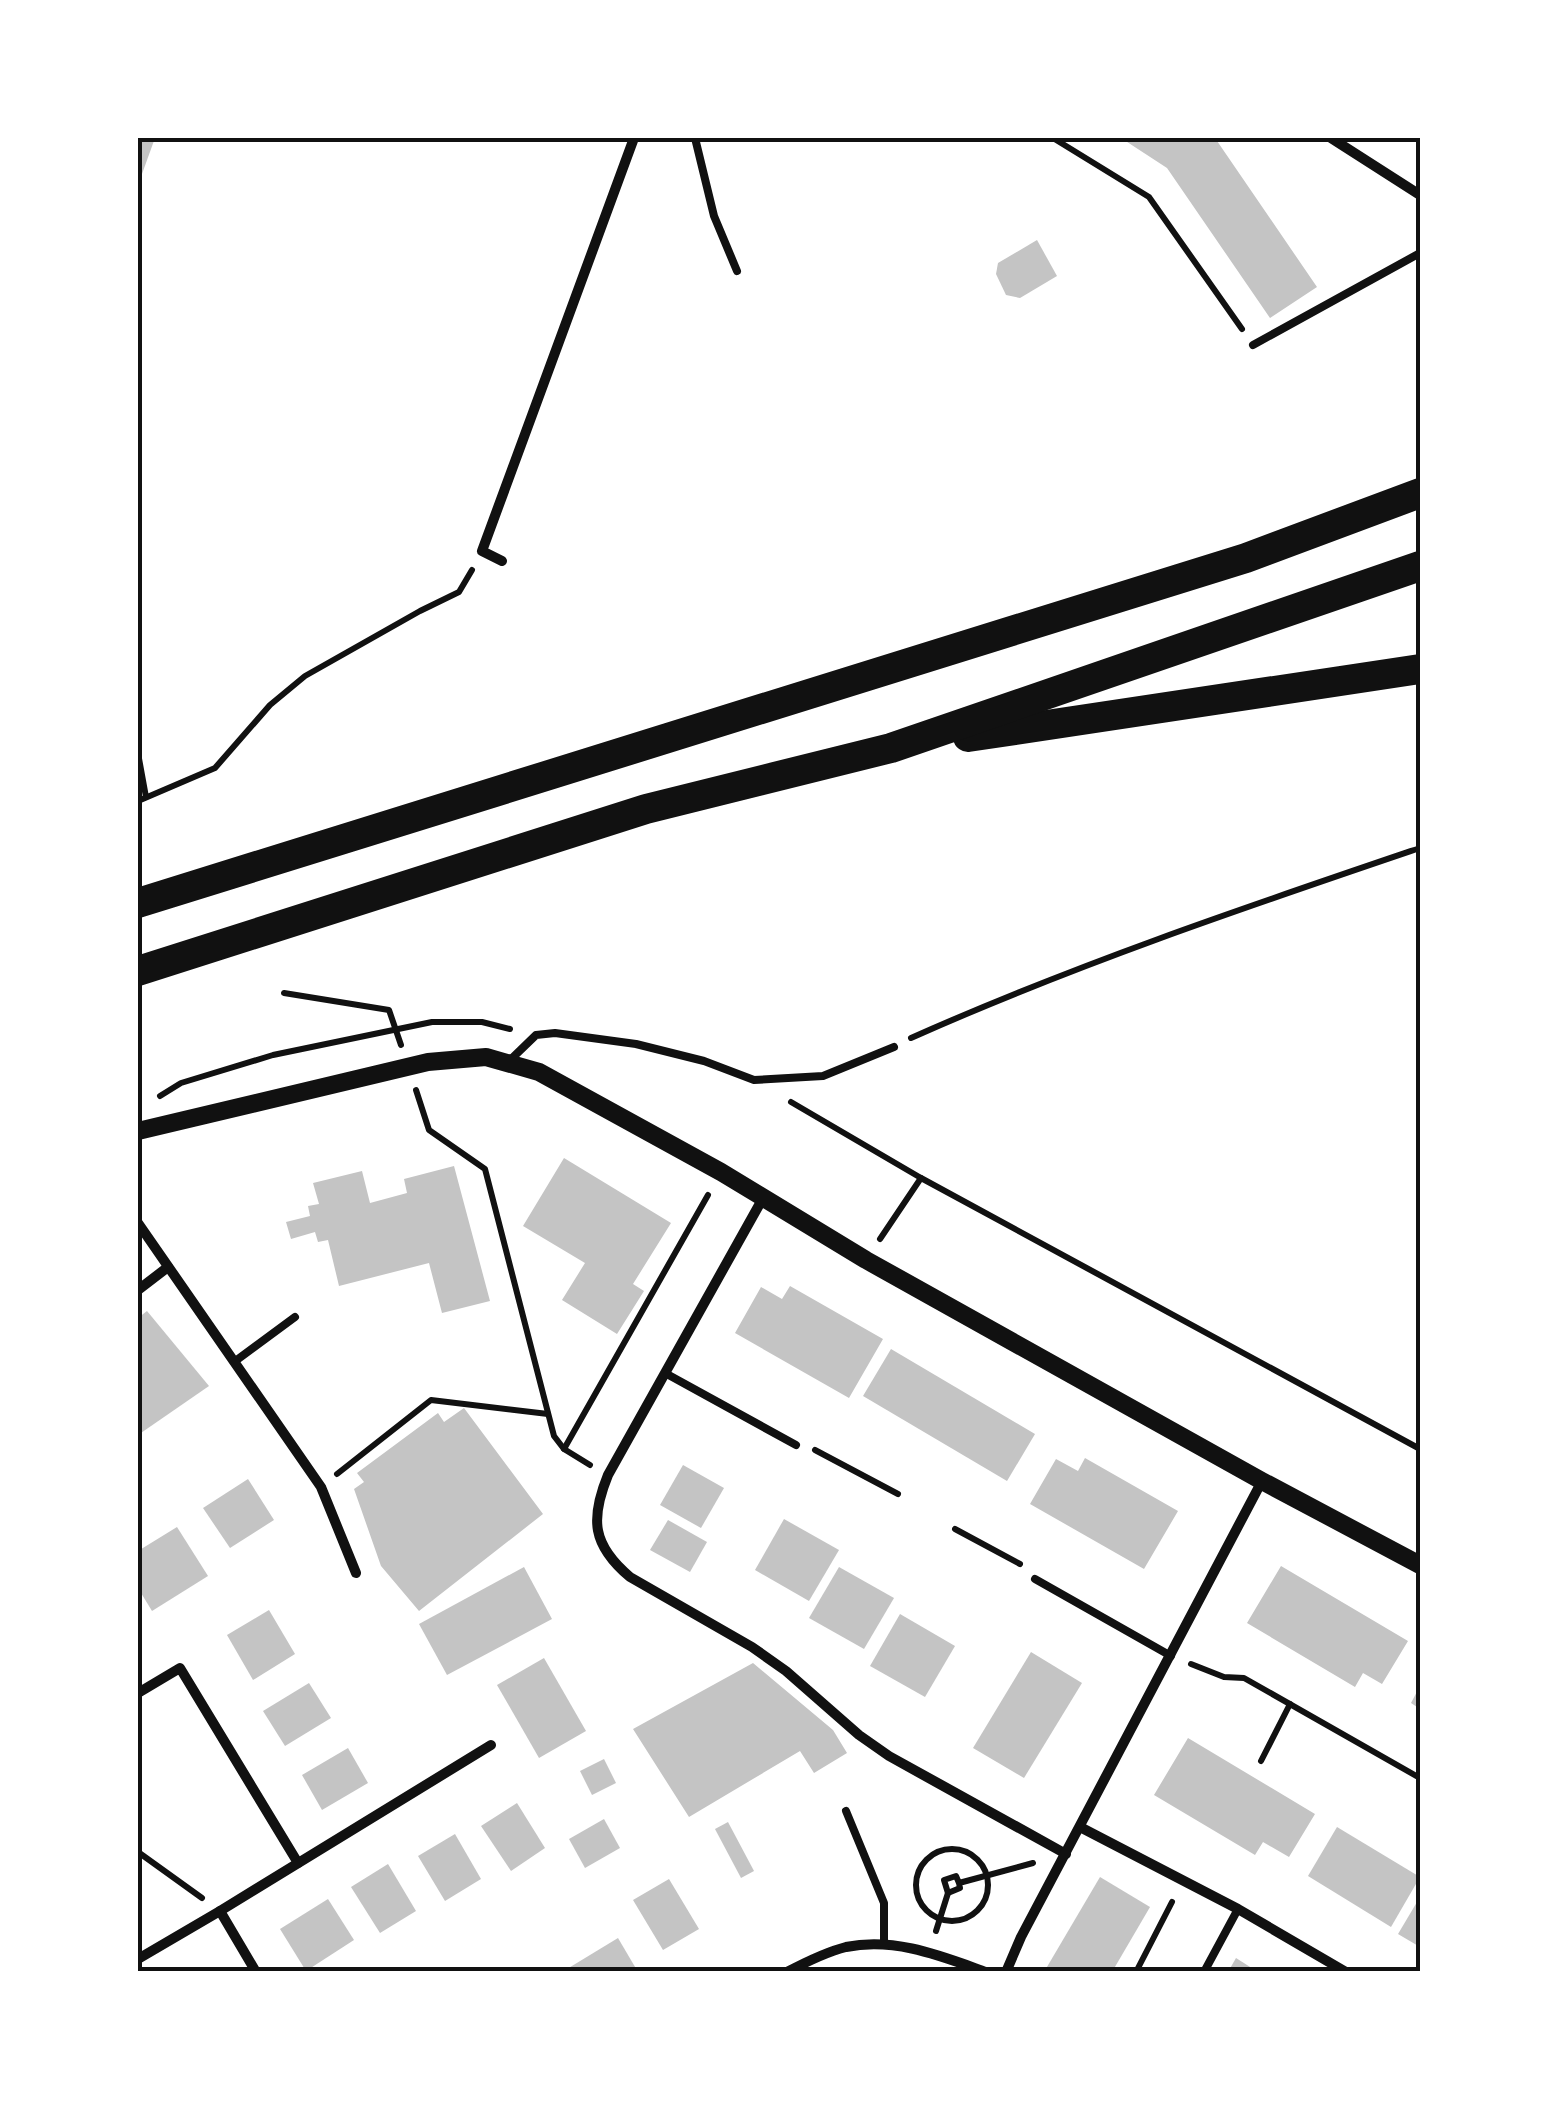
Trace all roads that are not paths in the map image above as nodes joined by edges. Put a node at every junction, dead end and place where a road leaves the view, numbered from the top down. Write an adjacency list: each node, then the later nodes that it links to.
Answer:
1 (634, 138): 9 (street)
2 (695, 138): 6 (lane)
3 (1331, 138): 4 (street)
4 (1420, 195)
5 (1420, 253): 7 (lane)
6 (737, 271)
7 (1254, 345)
8 (1420, 494): 13 (highway)
9 (502, 561)
10 (1420, 566): 12 (highway)
11 (1420, 669): 12 (highway)
12 (891, 748): 14 (highway)
13 (138, 902)
14 (138, 971)
15 (894, 1047): 16 (lane)
16 (508, 1062): 17 (street); 18 (street)
17 (138, 1130)
18 (763, 1198): 24 (street); 26 (street)
19 (138, 1224): 20 (street)
20 (168, 1267): 21 (street); 23 (street)
21 (138, 1290)
22 (294, 1317): 23 (lane)
23 (234, 1362): 28 (street)
24 (664, 1373): 25 (lane); 35 (street)
25 (796, 1445)
26 (1262, 1482): 27 (street); 30 (street)
27 (1420, 1565)
28 (356, 1574)
29 (1035, 1579): 30 (lane)
30 (1171, 1656): 34 (street)
31 (138, 1693): 36 (street)
32 (491, 1745): 36 (street)
33 (846, 1811): 39 (lane)
34 (1080, 1827): 35 (street); 37 (street)
35 (1066, 1854): 44 (street)
36 (298, 1863): 38 (street)
37 (1238, 1909): 45 (lane); 46 (street)
38 (220, 1911): 40 (street); 41 (street)
39 (884, 1944): 42 (street); 43 (street)
40 (138, 1959)
41 (256, 1972)
42 (787, 1972)
43 (986, 1972)
44 (1006, 1972)
45 (1204, 1972)
46 (1346, 1972)

